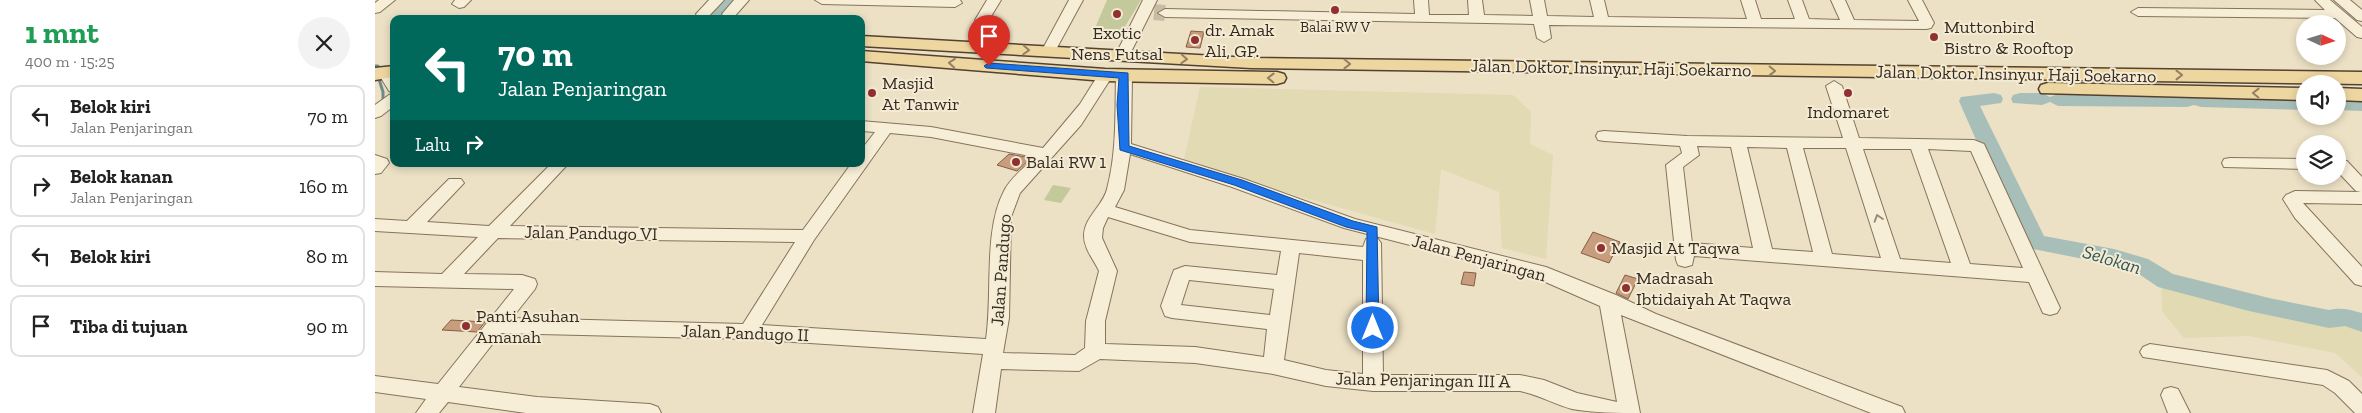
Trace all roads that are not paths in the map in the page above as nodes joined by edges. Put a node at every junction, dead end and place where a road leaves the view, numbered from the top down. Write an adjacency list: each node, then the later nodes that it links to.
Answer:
1 (388, 0): 23 (street)
2 (717, 0): 29 (street)
3 (742, 0): 30 (street)
4 (822, 0): 5 (street)
5 (859, 0): 20 (street)
6 (994, 0): 33 (street)
7 (1077, 0): 43 (street)
8 (1212, 0): 27 (street)
9 (1420, 0): 32 (street)
10 (1475, 0): 34 (street)
11 (1537, 0): 35 (street)
12 (1597, 0): 36 (street)
13 (1749, 0): 37 (street)
14 (1795, 0): 38 (street)
15 (1838, 0): 39 (street)
16 (1915, 0): 39 (street)
17 (2175, 0): 26 (street)
18 (2245, 0): 28 (street)
19 (2322, 0): 22 (street)
20 (926, 1): 21 (street)
21 (955, 4)
22 (2340, 7): 28 (street); 31 (street); 40 (street)
23 (375, 9)
24 (1153, 9): 27 (street); 45 (street)
25 (2138, 12): 26 (street)
26 (2187, 12): 28 (street)
27 (1206, 13): 32 (street)
28 (2259, 13)
29 (703, 14)
30 (729, 14)
31 (2362, 16)
32 (1422, 19): 34 (street)
33 (982, 20)
34 (1477, 20): 35 (street)
35 (1541, 21): 36 (street); 41 (street)
36 (1603, 22): 37 (street)
37 (1755, 23): 38 (street)
38 (1805, 24): 39 (street)
39 (1849, 25)
40 (2362, 34)
41 (1544, 38)
42 (865, 41): 43 (main road, Jalan Doktor Insinyur Haji Soekarno, one-way to 43)
43 (1048, 52): 45 (main road, Jalan Doktor Insinyur Haji Soekarno)
44 (865, 56): 48 (main road, Jalan Doktor Insinyur Haji Soekarno, one-way to 44)
45 (1123, 56): 46 (main road, Jalan Doktor Insinyur Haji Soekarno, one-way to 46)
46 (1378, 72): 47 (main road, Jalan Doktor Insinyur Haji Soekarno); 49 (main road, Jalan Doktor Insinyur Haji Soekarno, one-way to 49)
47 (1416, 72): 51 (main road, Jalan Doktor Insinyur Haji Soekarno, one-way to 51); 53 (main road, Jalan Doktor Insinyur Haji Soekarno)
48 (1105, 75): 49 (main road, Jalan Doktor Insinyur Haji Soekarno); 68 (street, Jalan Pandugo)
49 (1125, 75): 67 (street)
50 (2362, 78): 52 (main road, Jalan Doktor Insinyur Haji Soekarno, one-way to 50)
51 (1943, 80): 52 (main road, Jalan Doktor Insinyur Haji Soekarno); 53 (main road, Jalan Doktor Insinyur Haji Soekarno)
52 (1979, 81): 54 (main road, Jalan Doktor Insinyur Haji Soekarno, one-way to 52)
53 (1834, 86): 65 (street)
54 (2296, 94)
55 (2346, 94): 56 (main road)
56 (2362, 95)
57 (390, 101): 58 (street)
58 (375, 113)
59 (865, 126): 60 (street)
60 (886, 128): 68 (street); 69 (street)
61 (1604, 136): 62 (street)
62 (1687, 141): 63 (street); 88 (street)
63 (1738, 142): 64 (street); 88 (street)
64 (1793, 143): 65 (street); 89 (street)
65 (1854, 143): 66 (street); 90 (street, one-way to 65)
66 (1917, 143): 91 (street); 92 (street)
67 (1124, 148): 80 (street); 83 (street, Jalan Penjaringan)
68 (1047, 154): 104 (street, Jalan Pandugo)
69 (865, 157)
70 (2230, 163): 71 (street)
71 (2296, 164)
72 (2346, 165): 73 (street)
73 (2362, 165)
74 (557, 167): 84 (street)
75 (858, 167): 85 (street)
76 (2346, 171): 78 (street)
77 (455, 183): 82 (street)
78 (2362, 186)
79 (2362, 198): 94 (street)
80 (1104, 210): 86 (street); 102 (street)
81 (375, 225): 82 (street, Jalan Pandugo VI)
82 (411, 227): 84 (street, Jalan Pandugo VI)
83 (1373, 230): 87 (street); 97 (street, Jalan Penjaringan)
84 (494, 232): 85 (street, Jalan Pandugo VI); 95 (street)
85 (808, 236): 101 (street)
86 (1291, 246): 87 (street); 96 (street)
87 (1373, 254): 106 (street)
88 (1764, 255): 89 (street)
89 (1825, 259): 90 (street)
90 (1893, 265): 91 (street)
91 (1963, 270): 92 (street)
92 (2035, 276): 98 (street)
93 (375, 279): 95 (street)
94 (2362, 279)
95 (447, 280): 100 (street)
96 (1285, 283): 99 (street); 99 (street)
97 (1609, 300): 115 (street); 116 (street, Jalan Penjaringan)
98 (2050, 308)
99 (1277, 323): 105 (street)
100 (495, 325): 101 (street, Jalan Pandugo II); 108 (street)
101 (748, 332): 104 (street, Jalan Pandugo II)
102 (1096, 350): 104 (street, Jalan Pandugo II); 105 (street, Jalan Penjaringan III A)
103 (2150, 352): 109 (street)
104 (994, 354): 111 (street, Jalan Pandugo)
105 (1273, 366): 106 (street, Jalan Penjaringan III A)
106 (1373, 383): 115 (street, Jalan Penjaringan III A)
107 (375, 384): 108 (street)
108 (443, 392): 110 (street); 112 (street)
109 (2362, 407)
110 (535, 409): 113 (street)
111 (983, 412)
112 (427, 413)
113 (643, 413): 114 (street)
114 (650, 413)
115 (1628, 413)
116 (1894, 413)

